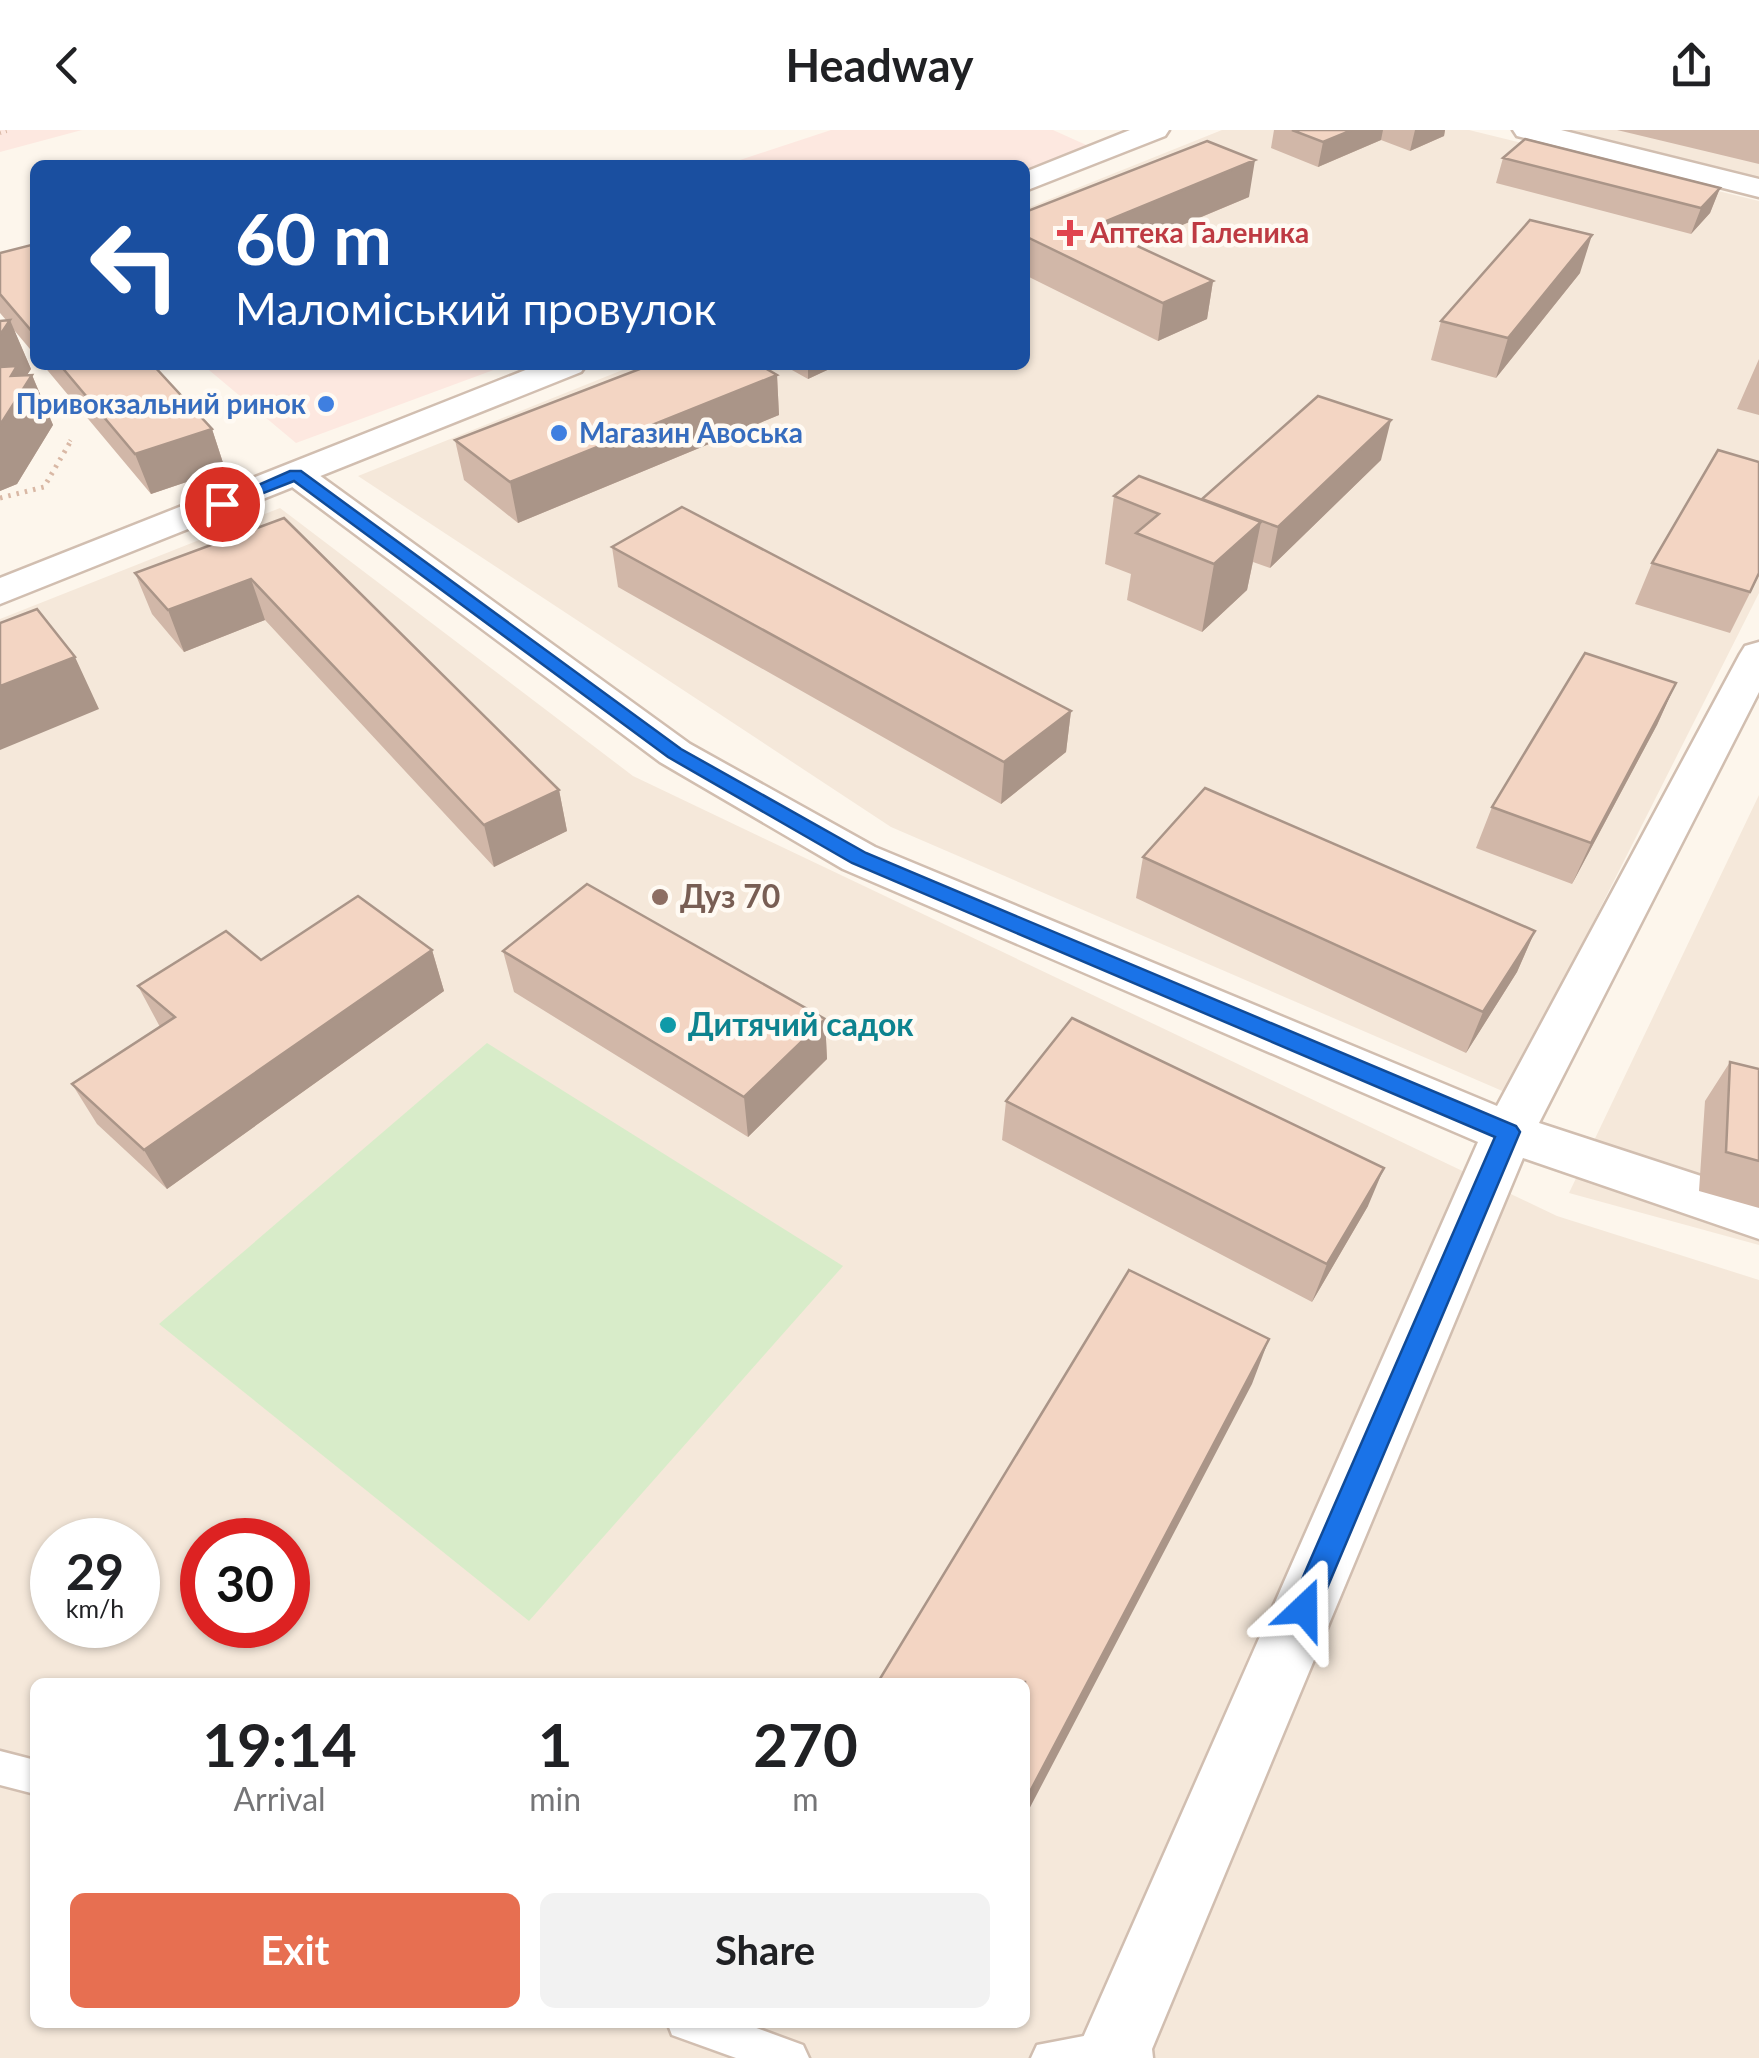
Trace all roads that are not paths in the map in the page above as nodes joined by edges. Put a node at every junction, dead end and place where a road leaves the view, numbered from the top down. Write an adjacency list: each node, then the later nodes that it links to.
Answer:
1 (1155, 130): 3 (street)
2 (1527, 130): 4 (street)
3 (1030, 180)
4 (1759, 188)
5 (556, 370): 6 (street)
6 (296, 474): 7 (street); 9 (street)
7 (0, 592)
8 (1759, 654): 9 (street)
9 (1508, 1132): 10 (street); 14 (street)
10 (1759, 1217)
11 (0, 1768): 12 (lane)
12 (30, 1776)
13 (702, 2028): 15 (lane)
14 (1115, 2054): 16 (lane)
15 (790, 2058)
16 (1050, 2058)

